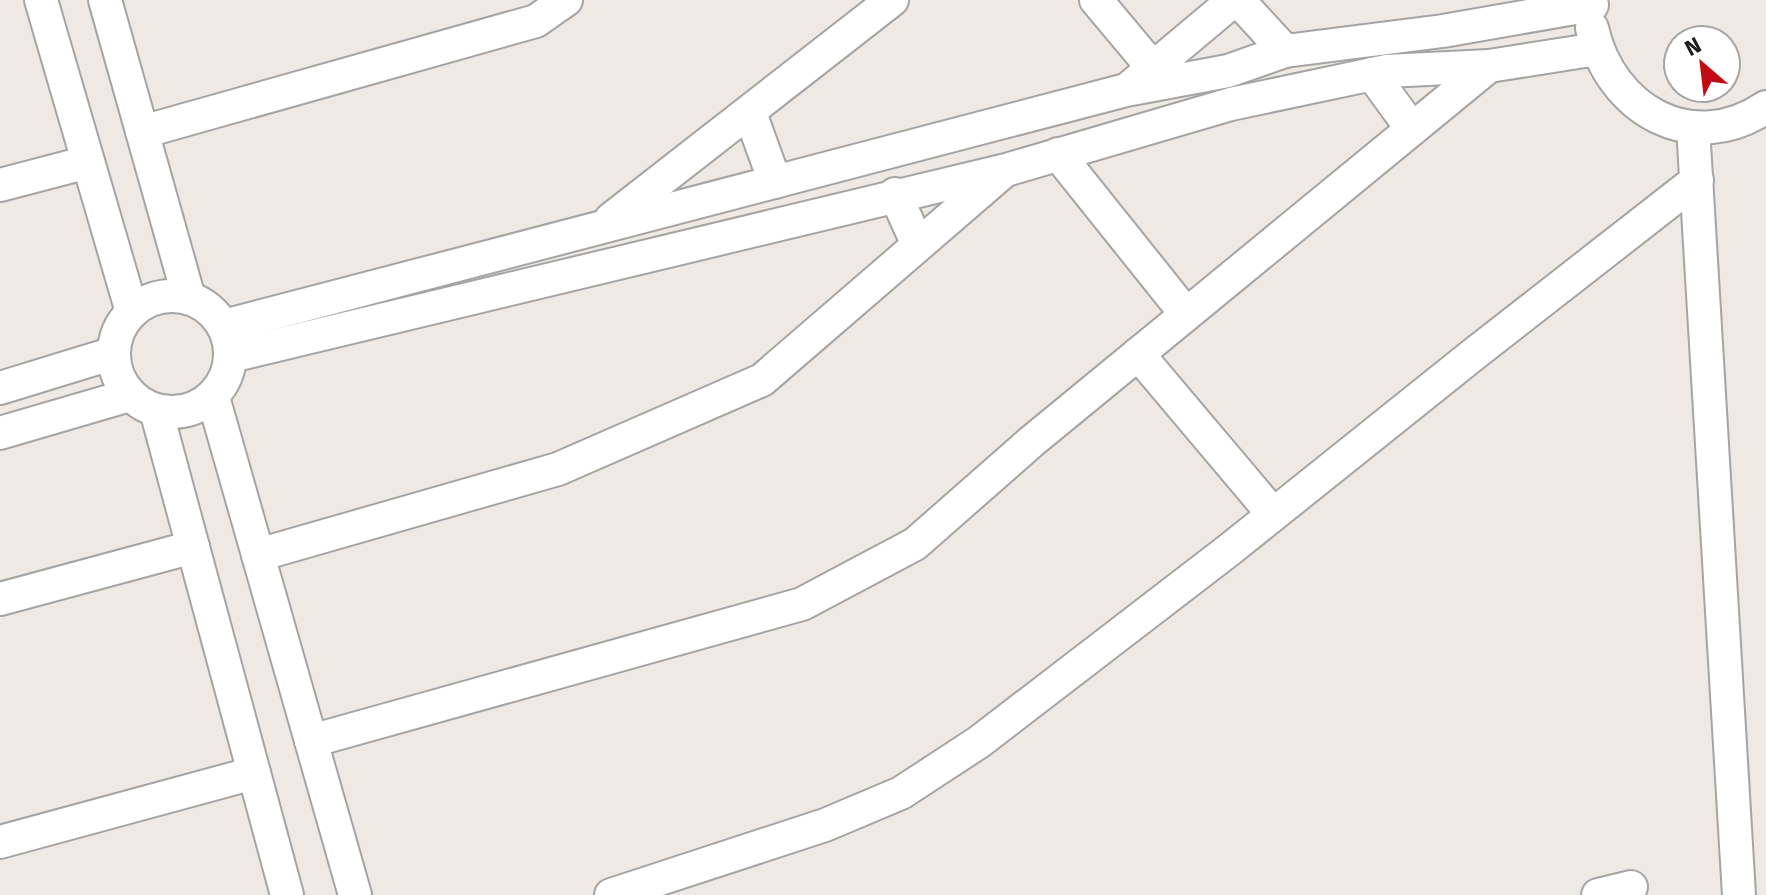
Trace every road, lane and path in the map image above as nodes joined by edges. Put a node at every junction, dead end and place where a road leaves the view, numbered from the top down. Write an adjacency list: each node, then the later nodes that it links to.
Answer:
1 (41, 0): 20 (street)
2 (105, 0): 18 (street)
3 (566, 0): 18 (street)
4 (892, 0): 15 (street)
5 (1096, 0): 11 (street)
6 (1236, 0): 9 (street); 11 (street)
7 (1593, 3): 8 (street); 9 (street)
8 (1597, 49): 10 (street); 16 (street)
9 (1285, 51): 13 (street)
10 (1489, 66): 12 (street); 17 (street)
11 (1153, 68): 13 (street)
12 (1372, 74): 17 (street); 19 (street)
13 (1126, 90): 23 (street)
14 (1766, 107): 16 (street)
15 (750, 113): 23 (street); 26 (street)
16 (1693, 127): 22 (street)
17 (1412, 129): 30 (street)
18 (142, 132): 28 (street)
19 (1058, 154): 21 (street); 30 (street)
20 (88, 162): 24 (street); 29 (street)
21 (1006, 170): 25 (street); 27 (street)
22 (1697, 180): 38 (street); 50 (street)
23 (775, 182): 26 (street)
24 (0, 185)
25 (895, 194): 27 (street); 31 (street)
26 (599, 228): 31 (street)
27 (918, 245): 40 (street)
28 (189, 298): 29 (street); 31 (street)
29 (132, 312): 32 (street)
30 (1186, 314): 33 (street)
31 (227, 341): 35 (street)
32 (114, 353): 34 (street); 36 (street)
33 (1138, 354): 38 (street); 42 (street)
34 (0, 388)
35 (213, 397): 36 (street); 40 (street)
36 (143, 403): 37 (street); 39 (street)
37 (0, 433)
38 (1273, 514): 48 (street)
39 (193, 547): 41 (street); 43 (street)
40 (258, 555): 42 (street)
41 (0, 599)
42 (311, 741): 47 (street)
43 (254, 773): 44 (street); 46 (street)
44 (0, 842)
45 (1631, 887): 49 (street)
46 (287, 895)
47 (355, 895)
48 (611, 895)
49 (1598, 895)
50 (1739, 895)

